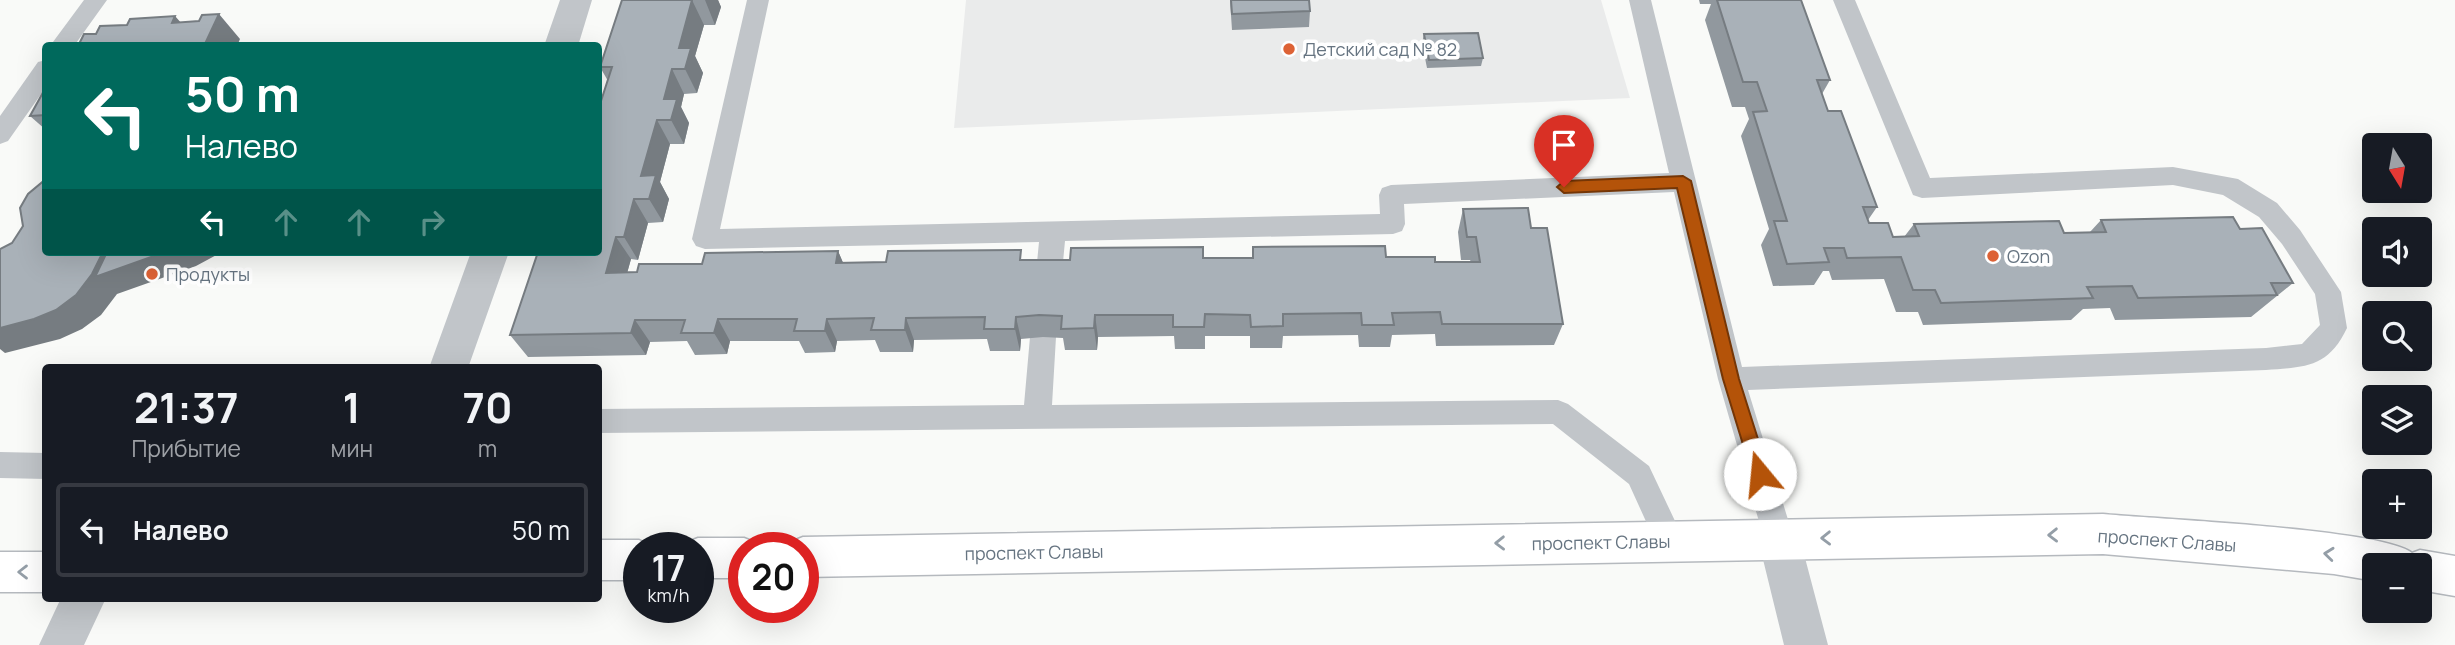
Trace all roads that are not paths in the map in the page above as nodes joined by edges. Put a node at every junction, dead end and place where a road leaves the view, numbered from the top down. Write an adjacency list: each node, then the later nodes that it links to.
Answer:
1 (96, 0): 6 (lane)
2 (576, 0): 7 (street)
3 (758, 0): 11 (lane)
4 (1640, 0): 10 (lane)
5 (1844, 0): 16 (lane)
6 (64, 42)
7 (562, 42)
8 (42, 74): 9 (lane)
9 (0, 135)
10 (1683, 181): 11 (lane); 16 (lane)
11 (1053, 232): 13 (lane)
12 (489, 256): 15 (street)
13 (1048, 283)
14 (1043, 337): 17 (lane)
15 (449, 364)
16 (1731, 379): 21 (lane)
17 (1037, 416): 18 (lane); 22 (lane)
18 (602, 421)
19 (0, 465): 20 (lane)
20 (42, 466)
21 (1779, 539): 22 (main road, проспект Славы); 24 (main road, проспект Славы, one-way to 21); 33 (street)
22 (1669, 540): 23 (main road, проспект Славы, one-way to 23)
23 (819, 556)
24 (2362, 559)
25 (602, 560): 26 (main road)
26 (623, 560)
27 (0, 572): 28 (main road, one-way to 27)
28 (42, 572)
29 (2432, 572): 30 (main road)
30 (2455, 576)
31 (82, 602): 32 (street)
32 (61, 645)
33 (1806, 645)

